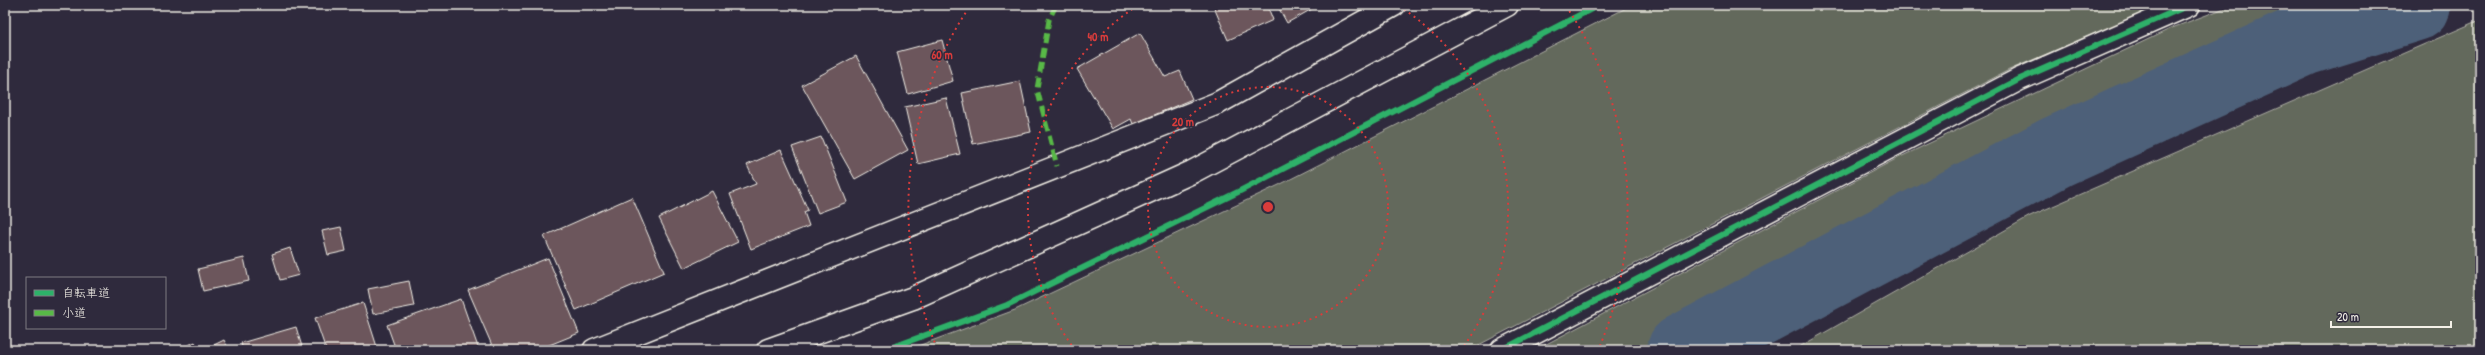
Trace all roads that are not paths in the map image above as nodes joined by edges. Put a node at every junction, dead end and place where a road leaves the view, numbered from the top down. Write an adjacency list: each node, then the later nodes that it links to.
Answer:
1 (1394, 5): 4 (street)
2 (1507, 5): 5 (street)
3 (2189, 5): 6 (street)
4 (594, 350)
5 (768, 350)
6 (1502, 350)

